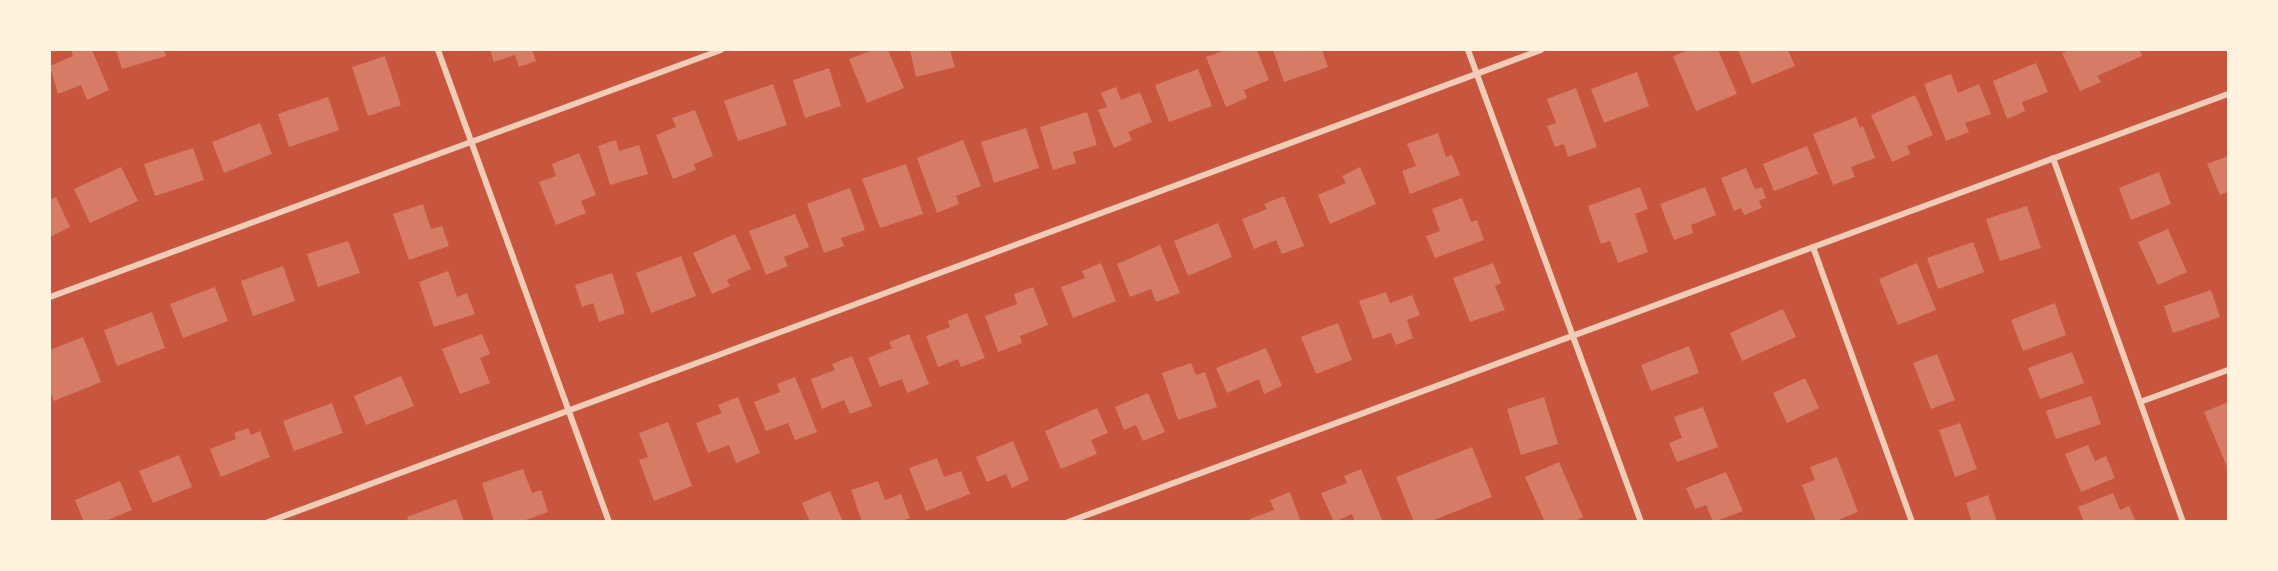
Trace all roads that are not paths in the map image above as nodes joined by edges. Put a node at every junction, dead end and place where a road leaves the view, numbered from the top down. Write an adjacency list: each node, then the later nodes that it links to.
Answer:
1 (438, 50): 7 (street)
2 (721, 50): 7 (street)
3 (1468, 50): 5 (street)
4 (1541, 50): 5 (street)
5 (1477, 73): 11 (street); 14 (street)
6 (2229, 94): 8 (street)
7 (471, 141): 10 (street); 14 (street)
8 (2053, 158): 9 (street); 13 (street)
9 (1813, 247): 11 (street); 19 (street)
10 (50, 297)
11 (1573, 335): 17 (street); 18 (street)
12 (2229, 370): 13 (street)
13 (2140, 402): 20 (street)
14 (569, 410): 15 (street); 16 (street)
15 (268, 522)
16 (609, 522)
17 (1068, 522)
18 (1641, 522)
19 (1912, 522)
20 (2183, 522)

